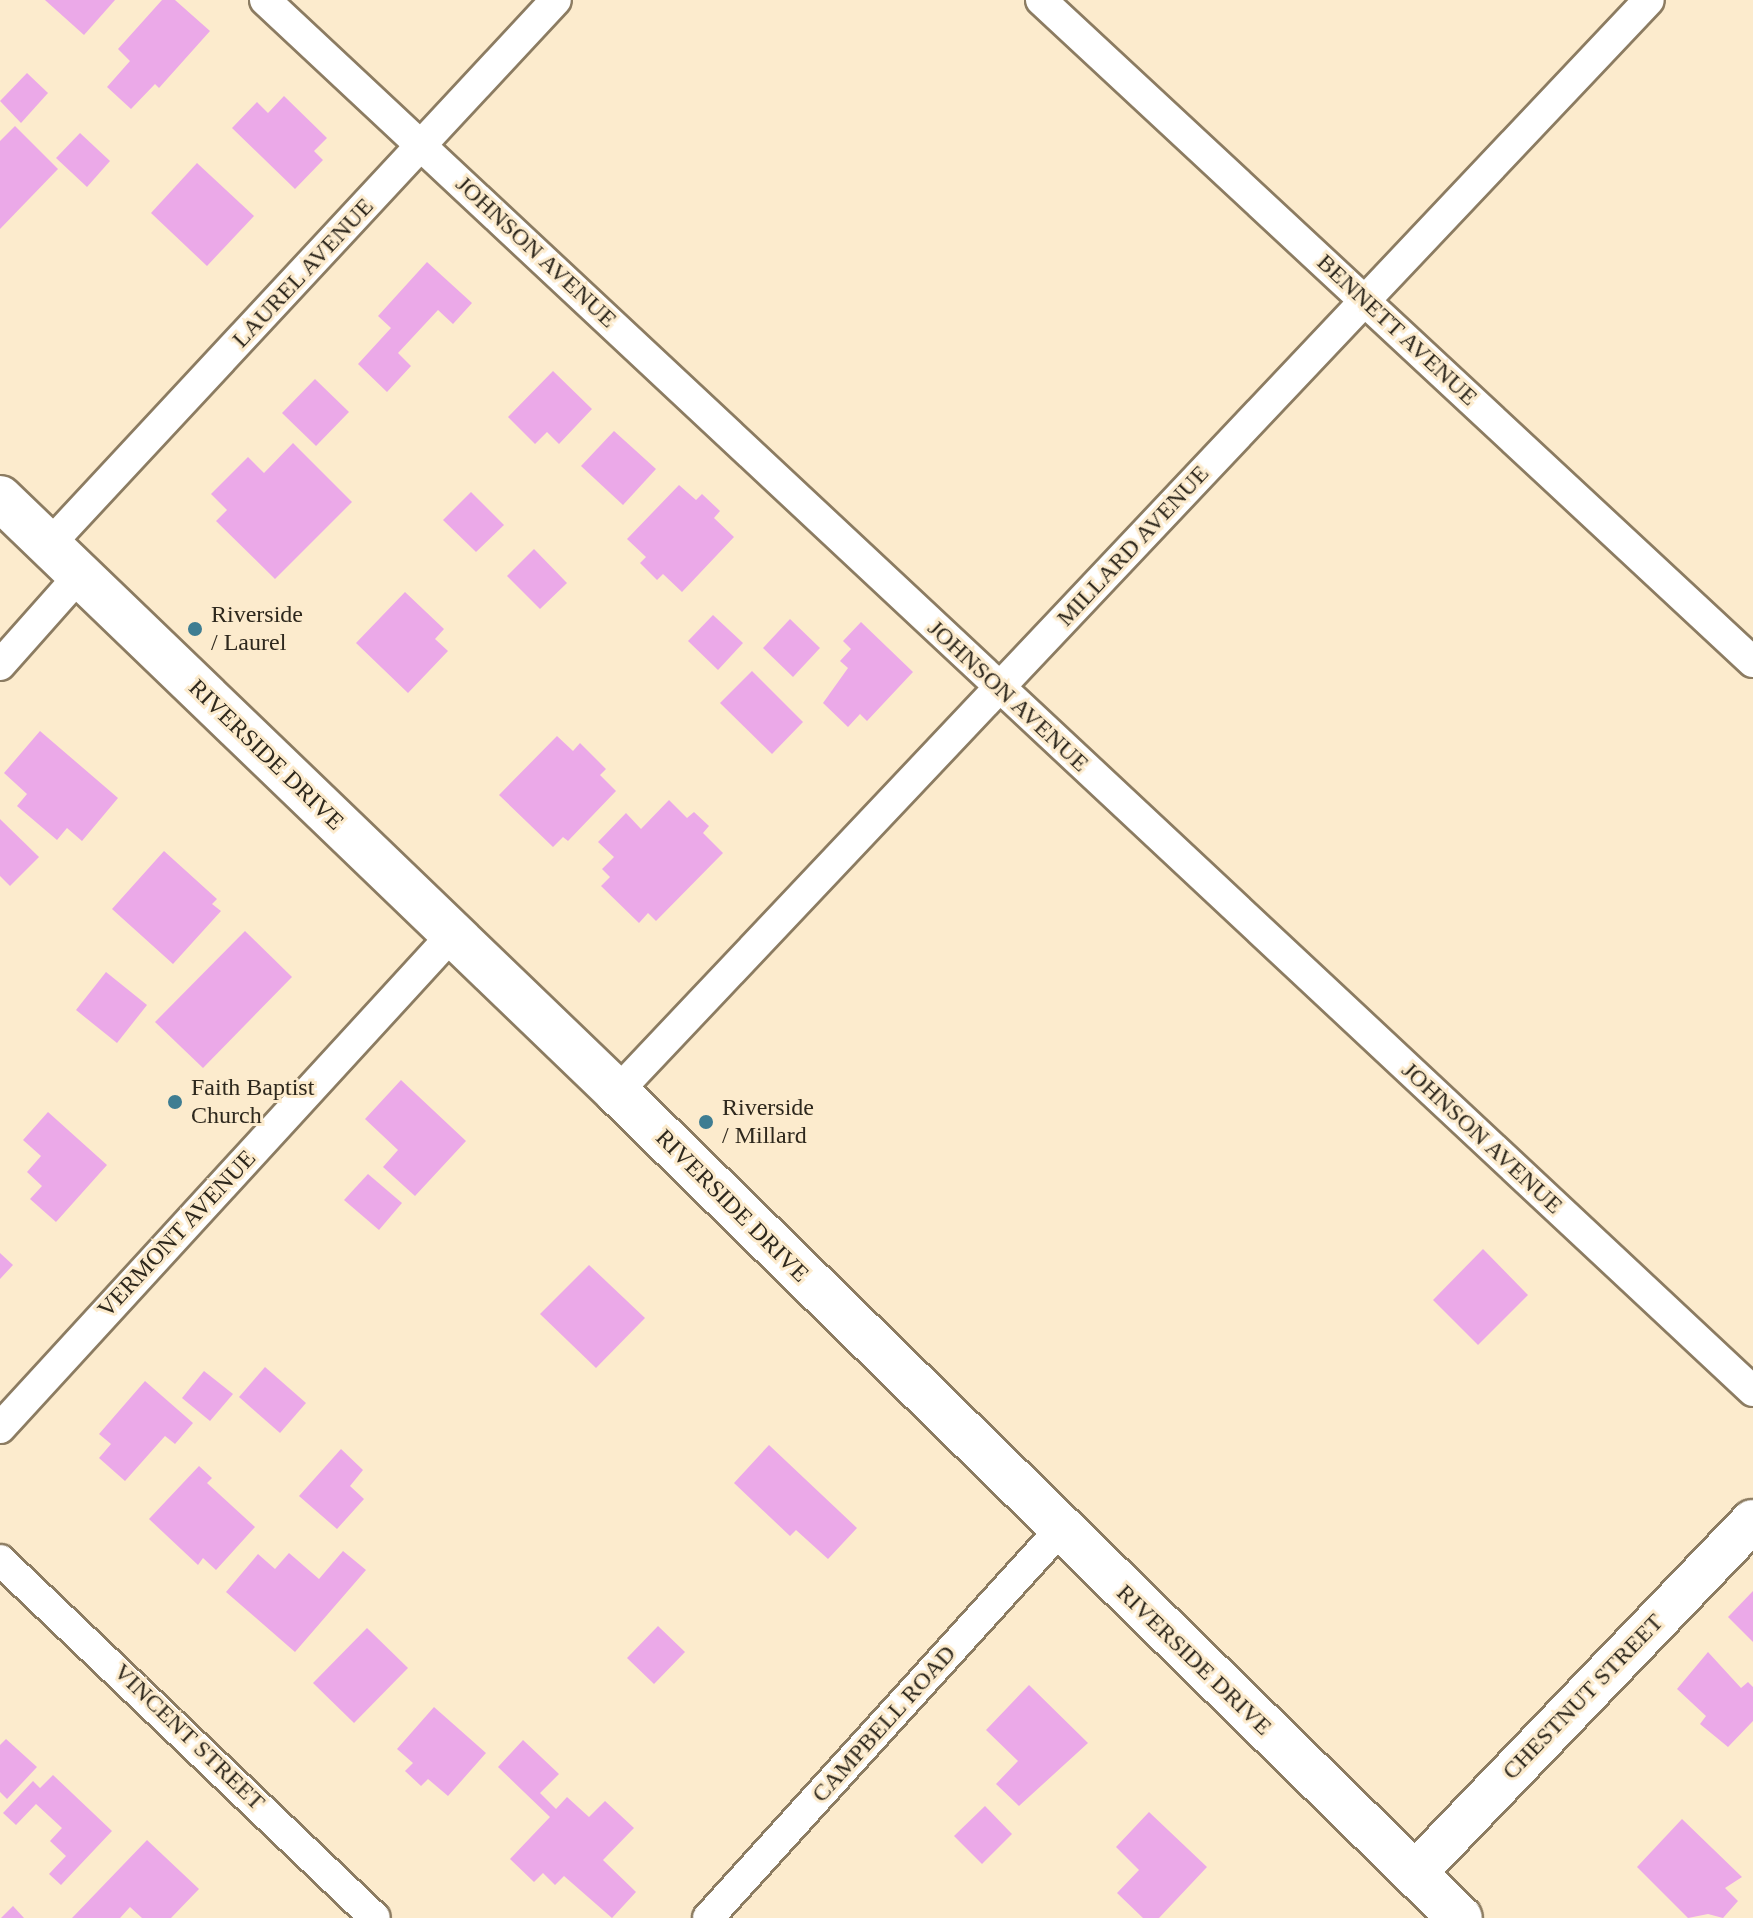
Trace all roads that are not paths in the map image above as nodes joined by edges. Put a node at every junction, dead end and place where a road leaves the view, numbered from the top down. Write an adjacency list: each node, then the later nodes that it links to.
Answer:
1 (265, 0): 5 (street, JOHNSON AVENUE)
2 (556, 0): 5 (street, LAUREL AVENUE)
3 (1041, 0): 6 (street, BENNETT AVENUE)
4 (1649, 0): 6 (street, MILLARD AVENUE)
5 (422, 145): 8 (street, LAUREL AVENUE); 12 (street, JOHNSON AVENUE)
6 (1366, 301): 10 (street, BENNETT AVENUE); 12 (street, MILLARD AVENUE)
7 (0, 498): 8 (main road, RIVERSIDE DRIVE)
8 (49, 545): 9 (main road, RIVERSIDE DRIVE)
9 (80, 575): 11 (street); 13 (main road, RIVERSIDE DRIVE)
10 (1753, 662)
11 (0, 665)
12 (999, 688): 14 (street, MILLARD AVENUE); 15 (street, JOHNSON AVENUE)
13 (452, 935): 14 (main road, RIVERSIDE DRIVE); 16 (street, VERMONT AVENUE)
14 (617, 1092): 18 (main road, RIVERSIDE DRIVE)
15 (1753, 1391)
16 (0, 1428)
17 (1753, 1521): 20 (street, CHESTNUT STREET)
18 (1060, 1530): 20 (main road, RIVERSIDE DRIVE); 22 (street, CAMPBELL ROAD)
19 (0, 1560): 21 (street, VINCENT STREET)
20 (1414, 1874): 23 (main road, RIVERSIDE DRIVE)
21 (375, 1918)
22 (708, 1918)
23 (1460, 1918)

